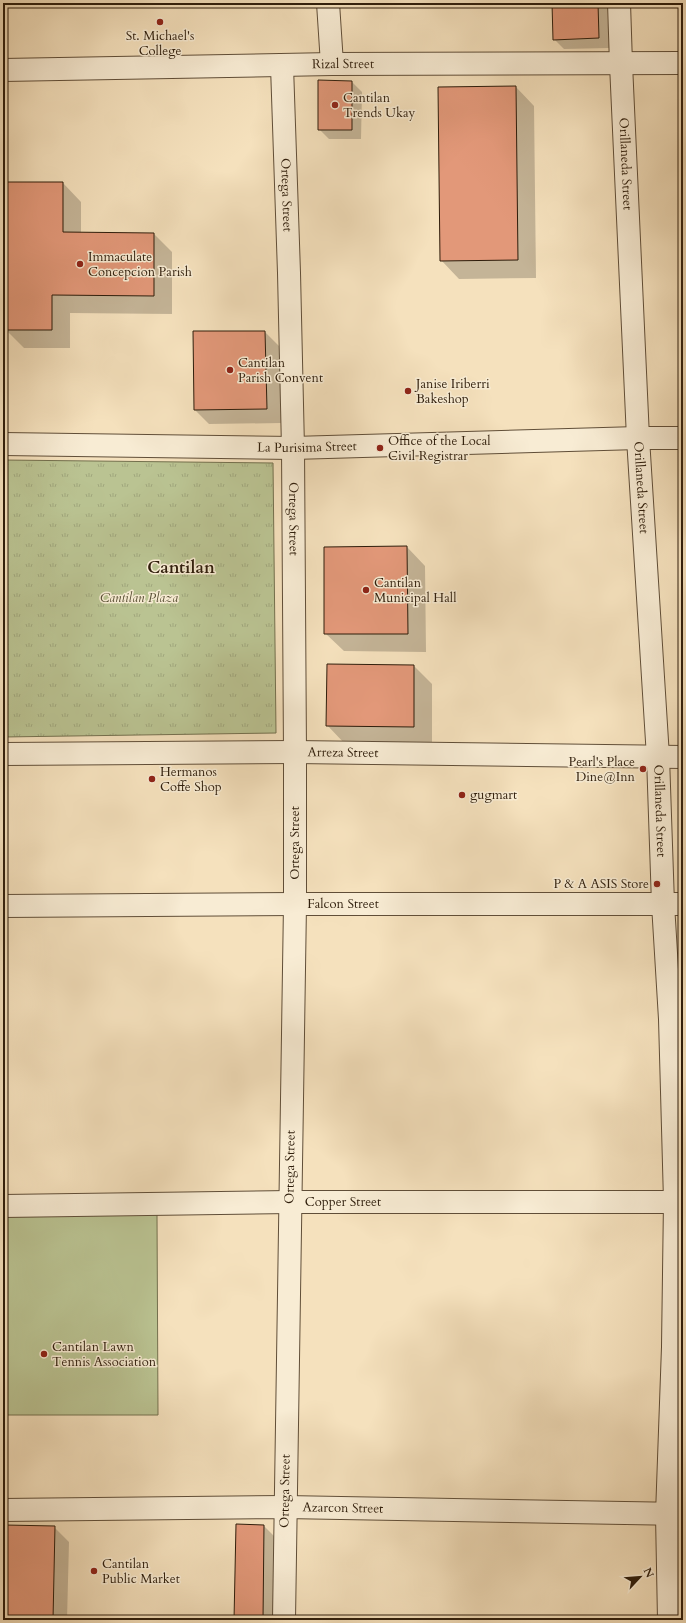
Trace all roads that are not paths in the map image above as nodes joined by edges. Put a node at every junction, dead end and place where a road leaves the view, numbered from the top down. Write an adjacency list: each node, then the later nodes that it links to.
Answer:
1 (328, 3): 4 (street)
2 (619, 3): 5 (street, Orillaneda Street)
3 (683, 63): 5 (street, Rizal Street)
4 (332, 64): 5 (street, Rizal Street); 6 (street, Rizal Street)
5 (621, 64): 8 (street, Orillaneda Street)
6 (282, 66): 7 (street, Rizal Street); 11 (street, Ortega Street)
7 (3, 70)
8 (638, 438): 9 (street, La Purisima Street); 11 (street, La Purisima Street); 14 (street, Orillaneda Street)
9 (683, 438)
10 (3, 444): 11 (street, La Purisima Street)
11 (293, 448): 12 (street, Ortega Street)
12 (295, 752): 13 (street, Arreza Street); 14 (street, Arreza Street); 16 (street, Ortega Street)
13 (3, 754)
14 (658, 757): 15 (street, Arreza Street); 17 (street, Orillaneda Street)
15 (683, 757)
16 (295, 904): 17 (street, Falcon Street); 18 (street, Falcon Street); 19 (street, Ortega Street)
17 (673, 904): 20 (street, Orillaneda Street)
18 (3, 906)
19 (290, 1202): 20 (street, Copper Street); 21 (street, Copper Street); 22 (street, Ortega Street)
20 (679, 1202): 24 (street, Orillaneda Street)
21 (3, 1206)
22 (285, 1507): 23 (street, Azarcon Street); 24 (street, Azarcon Street); 25 (street, Ortega Street)
23 (3, 1510)
24 (675, 1514): 26 (street, Orillaneda Street)
25 (284, 1620)
26 (669, 1620)

